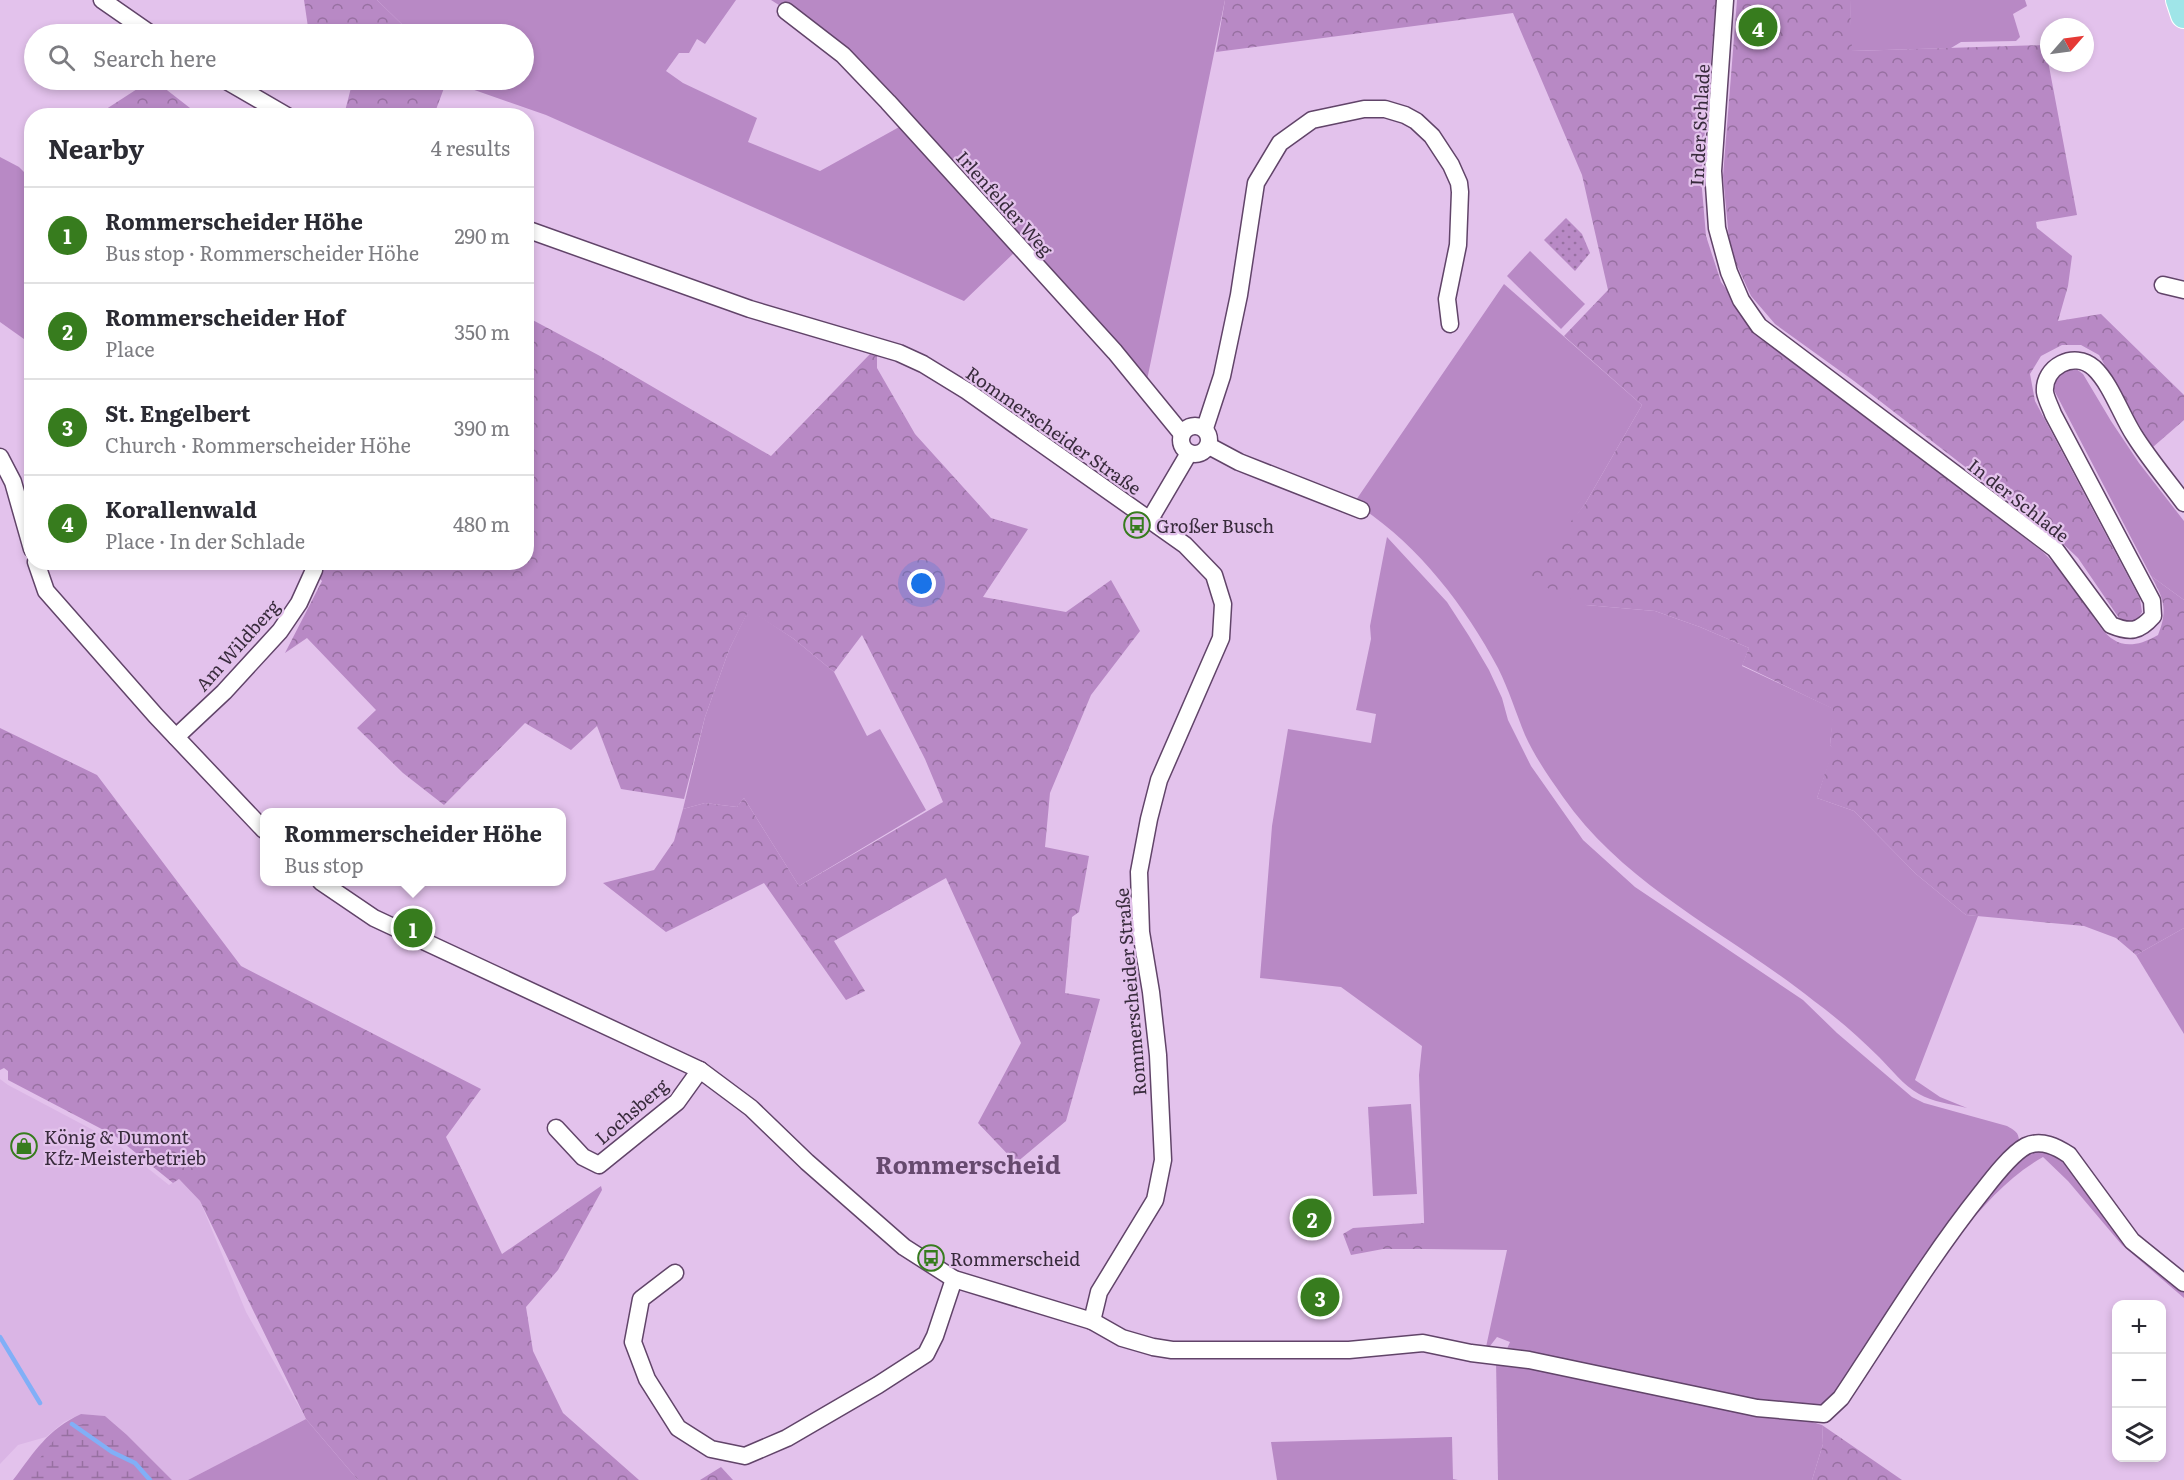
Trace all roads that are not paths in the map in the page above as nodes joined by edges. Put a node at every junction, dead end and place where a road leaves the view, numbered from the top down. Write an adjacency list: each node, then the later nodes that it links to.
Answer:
1 (102, 0): 6 (street)
2 (1725, 0): 18 (street, In der Schlade)
3 (2179, 0): 5 (main road)
4 (786, 11): 14 (street, Irlenfelder Weg)
5 (2184, 15)
6 (137, 24)
7 (242, 90): 8 (street)
8 (273, 108)
9 (534, 232): 21 (street, Rommerscheider Straße)
10 (2163, 285): 11 (street)
11 (2184, 290)
12 (1450, 324): 13 (street)
13 (1204, 428): 14 (street); 15 (street)
14 (1182, 434): 16 (street, Irlenfelder Weg)
15 (1209, 446): 16 (street); 19 (street)
16 (1189, 453): 21 (street)
17 (0, 457): 20 (street)
18 (2184, 503)
19 (1362, 510)
20 (24, 521)
21 (1149, 521): 32 (street, Rommerscheider Straße)
22 (39, 570): 24 (street)
23 (314, 570): 24 (street, Am Wildberg)
24 (176, 737): 25 (street)
25 (260, 826)
26 (327, 886): 27 (street)
27 (700, 1070): 28 (street, Lochsberg); 30 (street)
28 (556, 1128)
29 (675, 1273): 30 (street)
30 (954, 1279): 32 (street)
31 (2184, 1283): 32 (street)
32 (1092, 1321)

